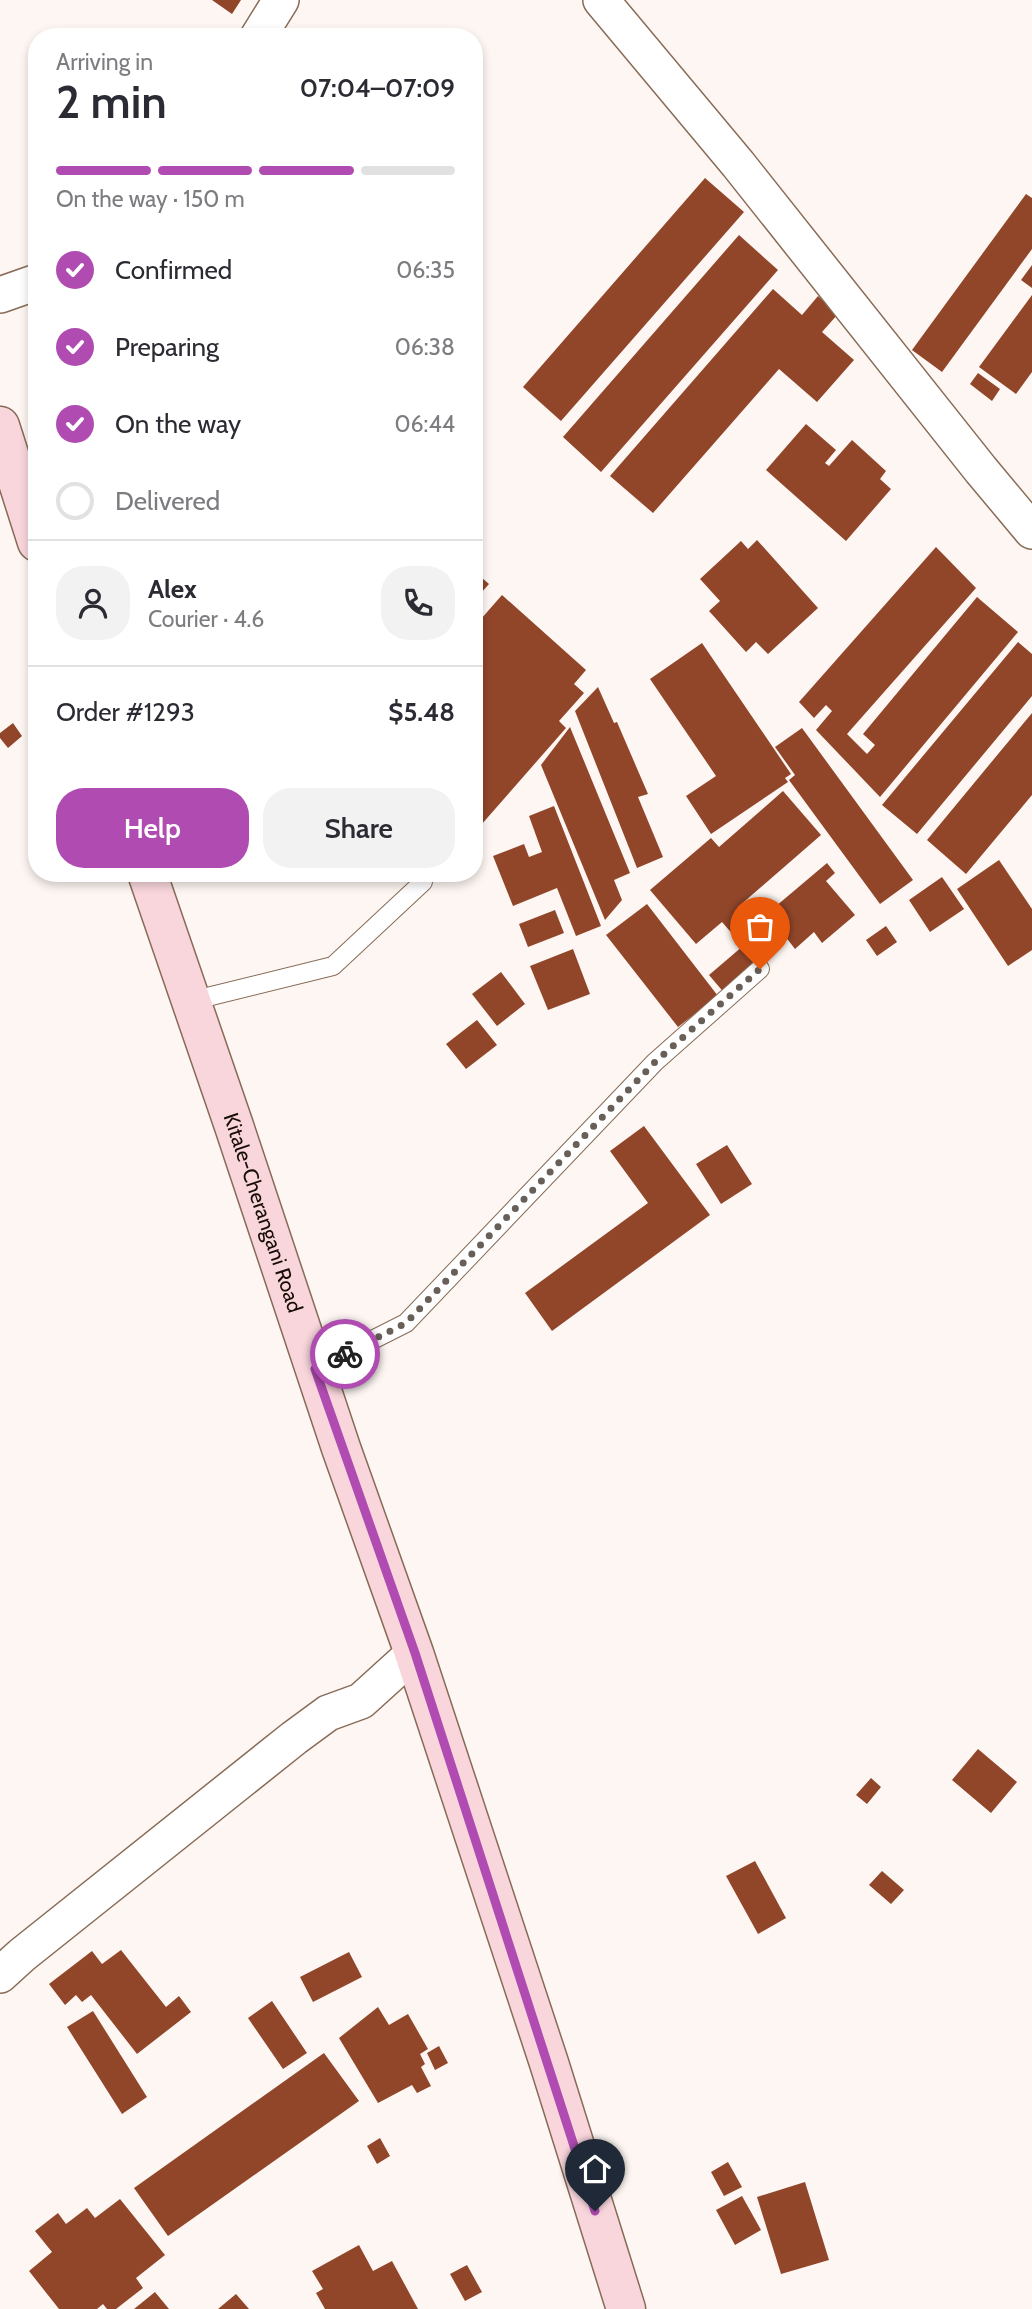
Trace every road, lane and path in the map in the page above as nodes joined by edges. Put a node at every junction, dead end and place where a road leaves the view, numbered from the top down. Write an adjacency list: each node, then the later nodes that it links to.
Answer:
1 (281, 0): 3 (street)
2 (601, 0): 9 (street)
3 (264, 28)
4 (28, 285): 5 (street)
5 (0, 295)
6 (0, 426): 7 (main road)
7 (7, 483): 8 (main road)
8 (28, 524)
9 (1032, 531)
10 (149, 882): 13 (main road, Kitale-Cherangani Road)
11 (423, 882): 13 (lane)
12 (760, 969): 14 (lane)
13 (191, 1001): 14 (main road, Kitale-Cherangani Road)
14 (315, 1369): 15 (main road, Kitale-Cherangani Road)
15 (415, 1653): 16 (street); 17 (main road, Kitale-Cherangani Road)
16 (0, 1975)
17 (626, 2309)

